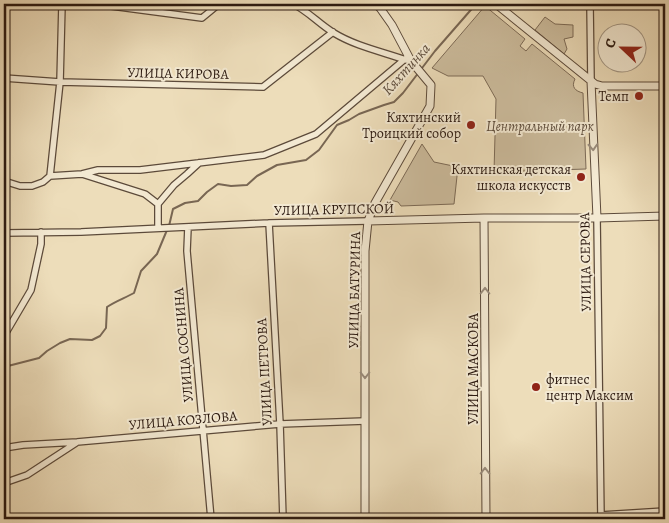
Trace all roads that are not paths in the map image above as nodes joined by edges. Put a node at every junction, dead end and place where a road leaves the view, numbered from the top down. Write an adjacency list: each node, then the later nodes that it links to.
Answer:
1 (62, 4): 12 (street)
2 (96, 4): 3 (street)
3 (219, 4)
4 (292, 4): 8 (street)
5 (376, 4): 9 (street)
6 (496, 4): 11 (street)
7 (590, 4): 11 (street, УЛИЦА СЕРОВА)
8 (333, 32): 9 (street); 12 (street, УЛИЦА КИРОВА)
9 (411, 62): 14 (street); 22 (street, УЛИЦА БАТУРИНА)
10 (4, 78): 12 (street, УЛИЦА КИРОВА)
11 (591, 81): 13 (street); 21 (street, УЛИЦА СЕРОВА, one-way to 21)
12 (60, 82): 16 (street)
13 (665, 86)
14 (199, 162): 15 (street); 18 (street)
15 (82, 174): 16 (street); 18 (street)
16 (50, 176): 17 (street)
17 (4, 182)
18 (158, 204): 25 (street)
19 (665, 216): 21 (street, УЛИЦА КРУПСКОЙ)
20 (484, 218): 21 (street, УЛИЦА КРУПСКОЙ); 22 (street, УЛИЦА КРУПСКОЙ); 41 (street, УЛИЦА МАСКОВА, one-way to 20)
21 (597, 218): 37 (street, УЛИЦА СЕРОВА)
22 (368, 222): 23 (street, УЛИЦА КРУПСКОЙ); 29 (street, УЛИЦА БАТУРИНА, one-way to 29)
23 (269, 223): 24 (street, УЛИЦА КРУПСКОЙ); 30 (street, УЛИЦА ПЕТРОВА)
24 (188, 227): 25 (street, УЛИЦА КРУПСКОЙ); 31 (street, УЛИЦА СОСНИНА)
25 (158, 228): 26 (street, УЛИЦА КРУПСКОЙ)
26 (40, 232): 27 (street, УЛИЦА КРУПСКОЙ); 28 (street)
27 (4, 233)
28 (4, 336)
29 (365, 421): 30 (street, УЛИЦА КОЗЛОВА); 40 (street, УЛИЦА БАТУРИНА)
30 (280, 424): 31 (street, УЛИЦА КОЗЛОВА); 39 (street, УЛИЦА ПЕТРОВА)
31 (204, 431): 32 (street, УЛИЦА КОЗЛОВА); 38 (street, УЛИЦА СОСНИНА)
32 (77, 442): 33 (street, УЛИЦА КОЗЛОВА); 34 (street)
33 (4, 448)
34 (4, 483): 35 (street)
35 (4, 495)
36 (665, 511): 37 (street)
37 (601, 517)
38 (211, 519)
39 (283, 519)
40 (365, 519)
41 (486, 519)

